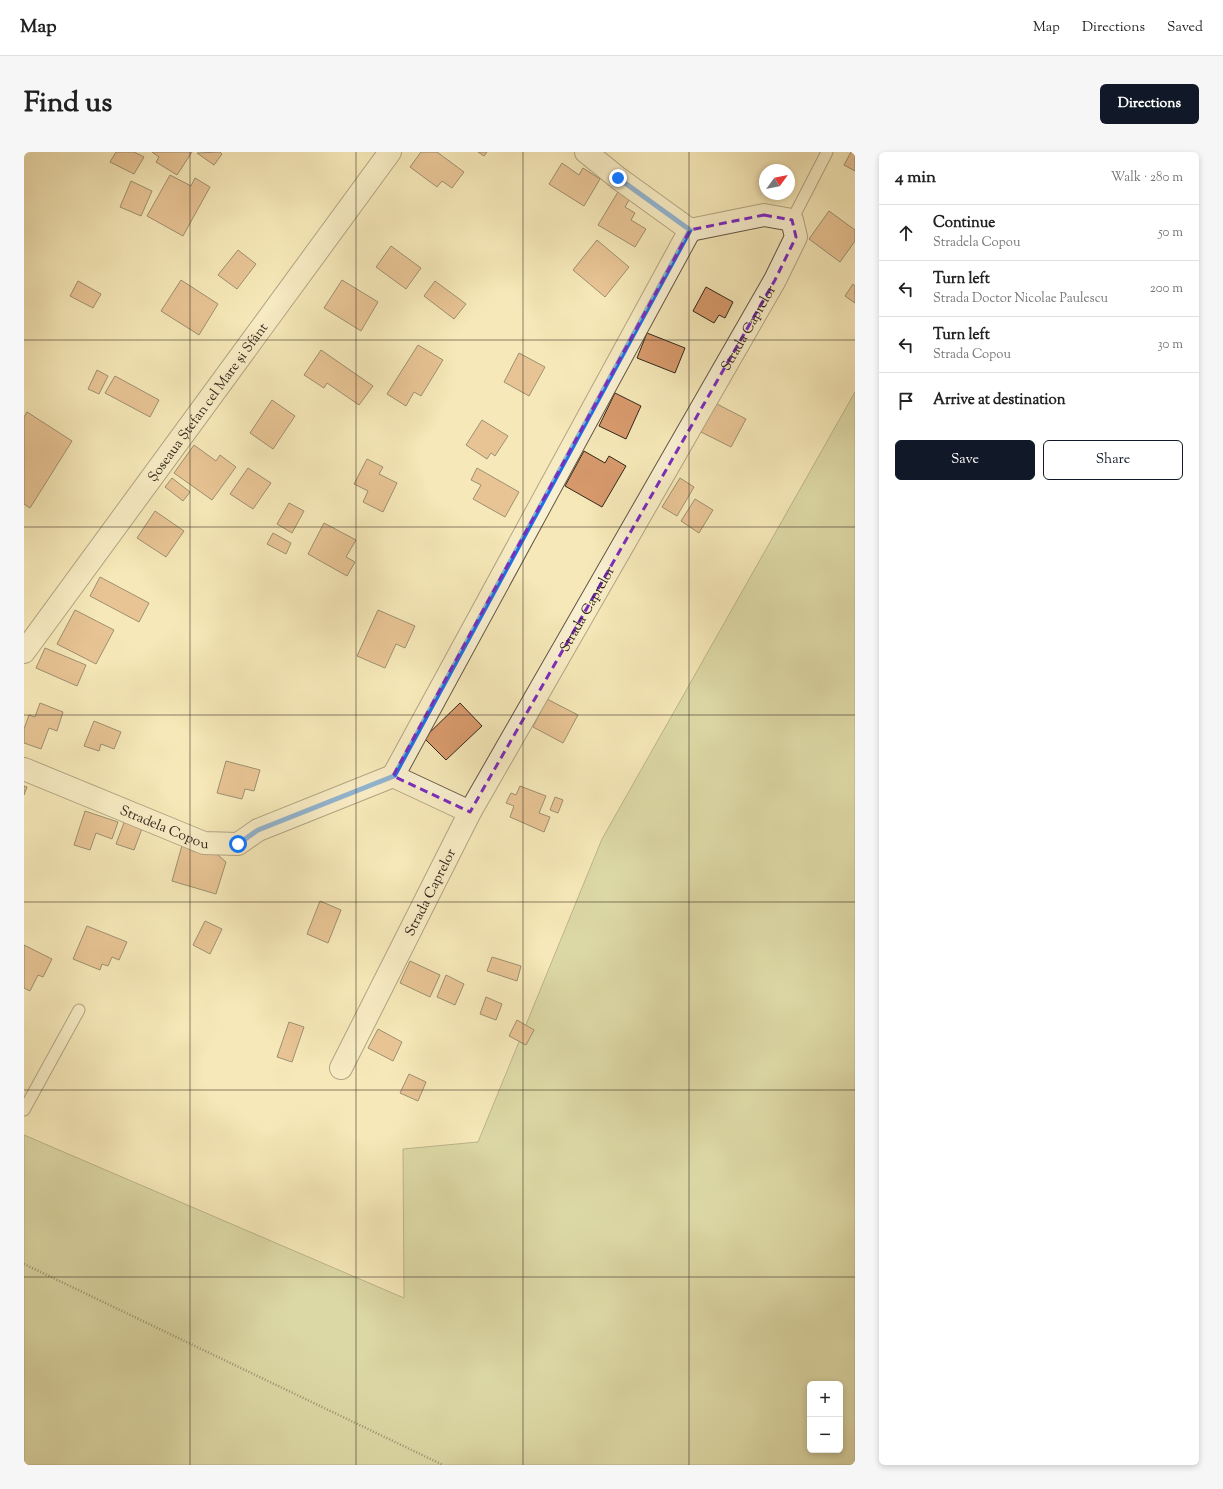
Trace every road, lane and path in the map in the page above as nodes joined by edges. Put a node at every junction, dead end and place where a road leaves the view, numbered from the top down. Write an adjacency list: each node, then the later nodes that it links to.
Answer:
1 (390, 152): 6 (street, Șoseaua Ștefan cel Mare și Sfânt)
2 (586, 152): 5 (street)
3 (827, 152): 4 (lane)
4 (792, 220): 5 (street); 9 (street, Strada Caprelor)
5 (690, 230): 8 (street)
6 (24, 652)
7 (24, 769): 8 (street, Stradela Copou)
8 (394, 776): 9 (street)
9 (470, 812): 11 (street, Strada Caprelor)
10 (79, 1010): 12 (lane)
11 (341, 1068)
12 (24, 1110)
13 (24, 1264): 14 (path)
14 (443, 1465)

